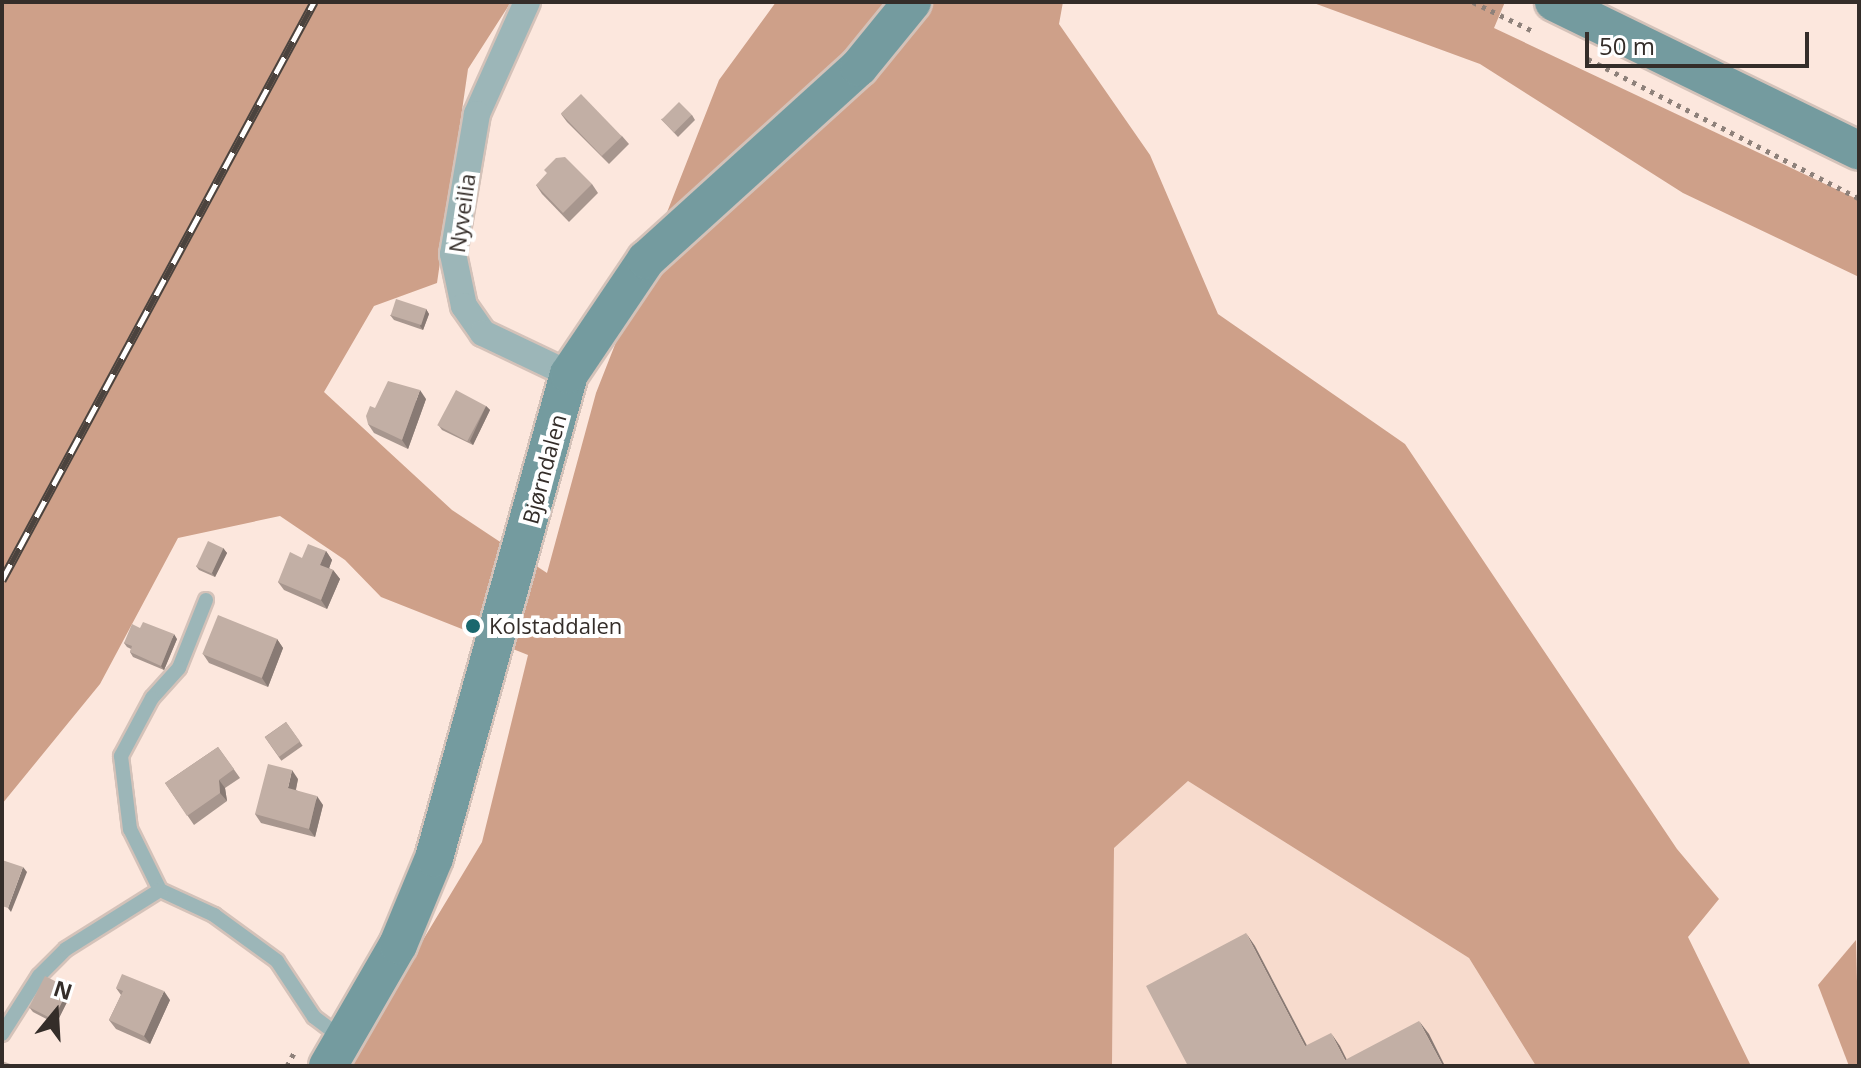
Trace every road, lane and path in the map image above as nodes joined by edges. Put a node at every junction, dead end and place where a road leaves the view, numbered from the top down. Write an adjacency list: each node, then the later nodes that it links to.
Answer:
1 (527, 2): 8 (street, Nyveilia)
2 (912, 2): 8 (main road, Bjørndalen)
3 (1473, 2): 4 (path)
4 (1546, 18): 5 (main road)
5 (1586, 37): 6 (main road); 7 (path)
6 (1859, 151)
7 (1859, 198)
8 (569, 374): 12 (main road, Bjørndalen)
9 (206, 600): 10 (lane)
10 (160, 890): 11 (lane); 12 (lane, Bjørndalen)
11 (2, 1034)
12 (336, 1052)

